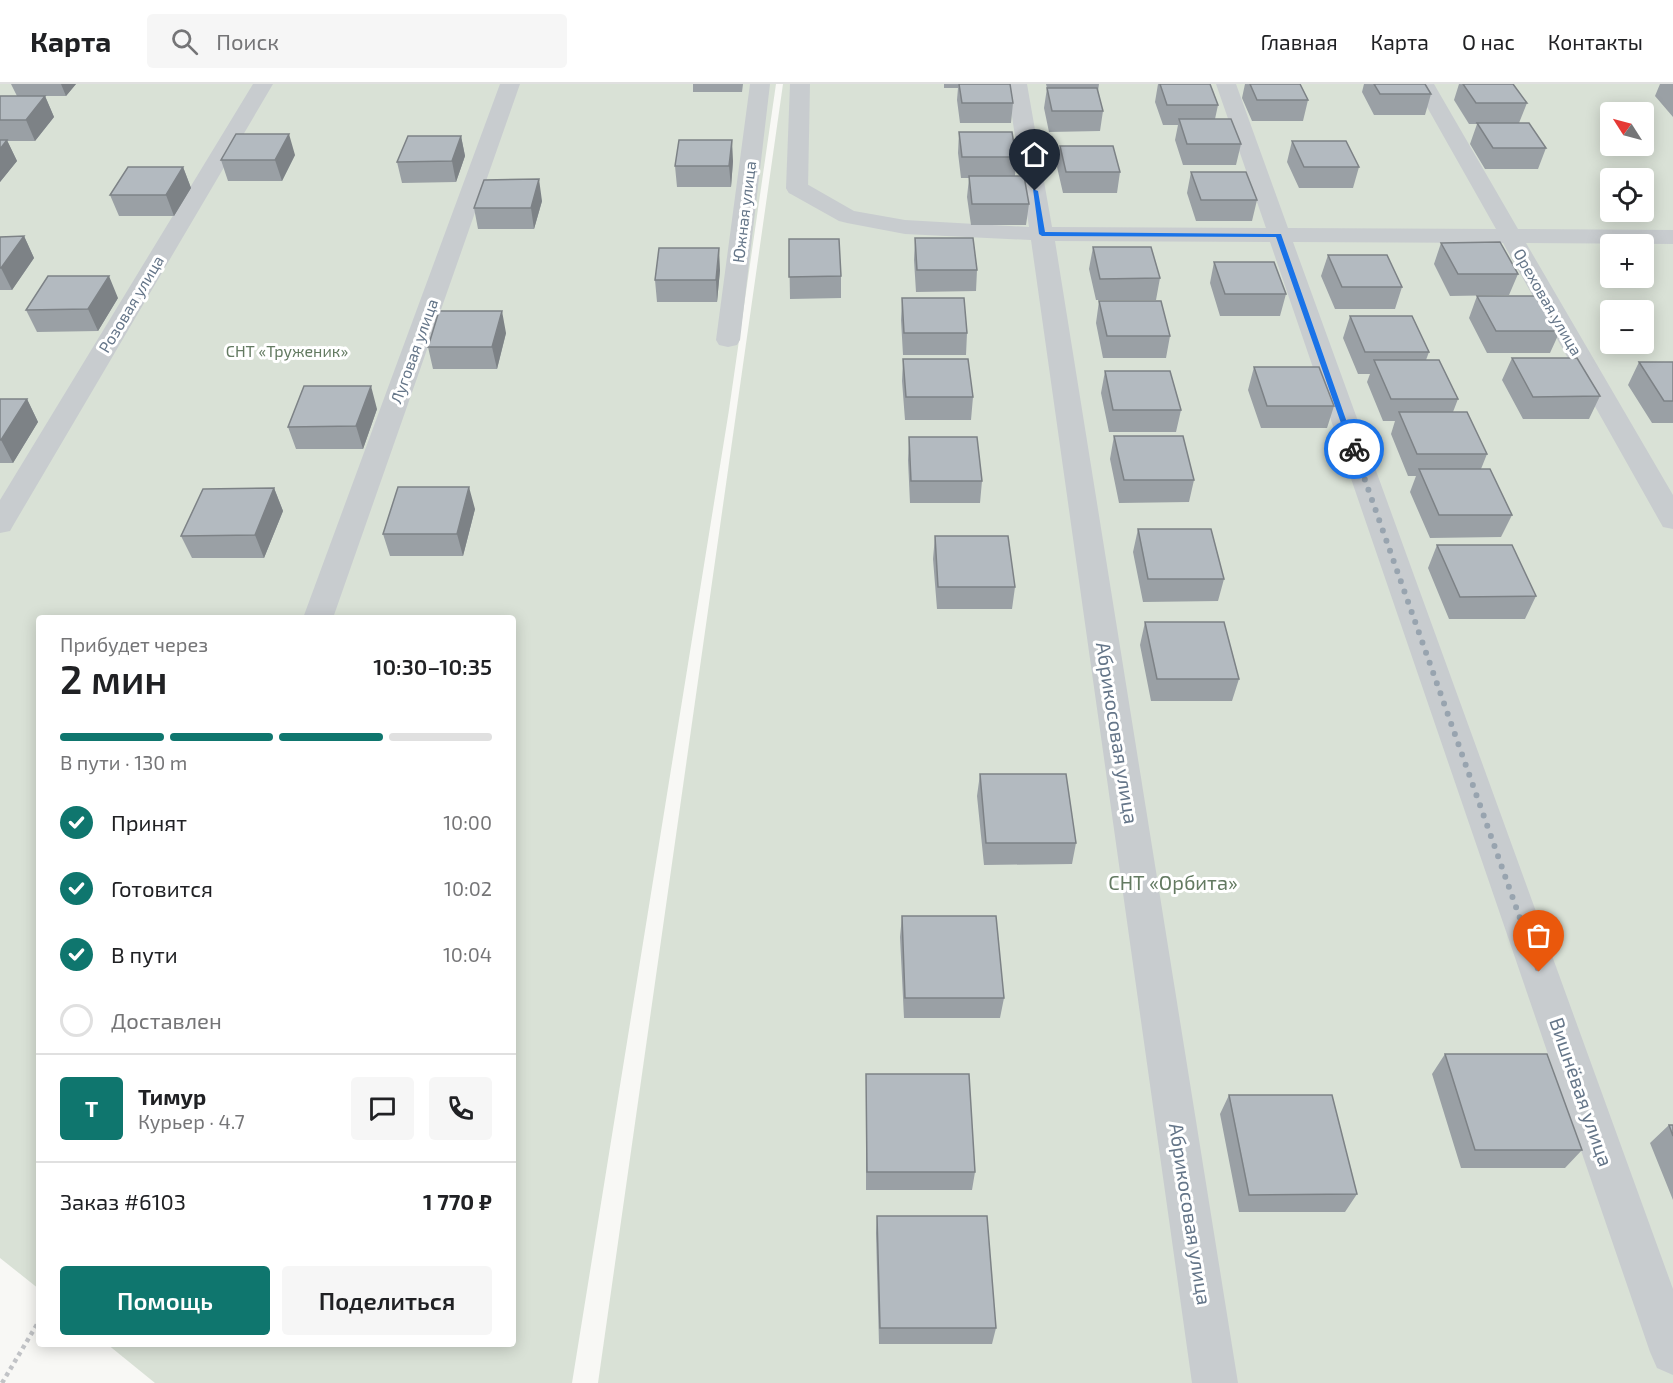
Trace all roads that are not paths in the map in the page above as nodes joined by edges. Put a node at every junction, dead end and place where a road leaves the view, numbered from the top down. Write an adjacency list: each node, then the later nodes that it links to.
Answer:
1 (263, 84): 14 (street, Розовая улица)
2 (510, 84): 15 (street, Луговая улица)
3 (760, 84): 12 (street, Южная улица)
4 (801, 84): 8 (street)
5 (1017, 84): 8 (street, Абрикосовая улица)
6 (1226, 84): 9 (street, Вишнёвая улица)
7 (1424, 84): 10 (street, Ореховая улица)
8 (1042, 234): 9 (street); 17 (street, Абрикосовая улица)
9 (1279, 235): 10 (street); 16 (street, Вишнёвая улица)
10 (1510, 237): 11 (street); 13 (street, Ореховая улица)
11 (1673, 237)
12 (728, 340)
13 (1673, 520)
14 (0, 524)
15 (319, 615)
16 (1673, 1352)
17 (1215, 1383)

